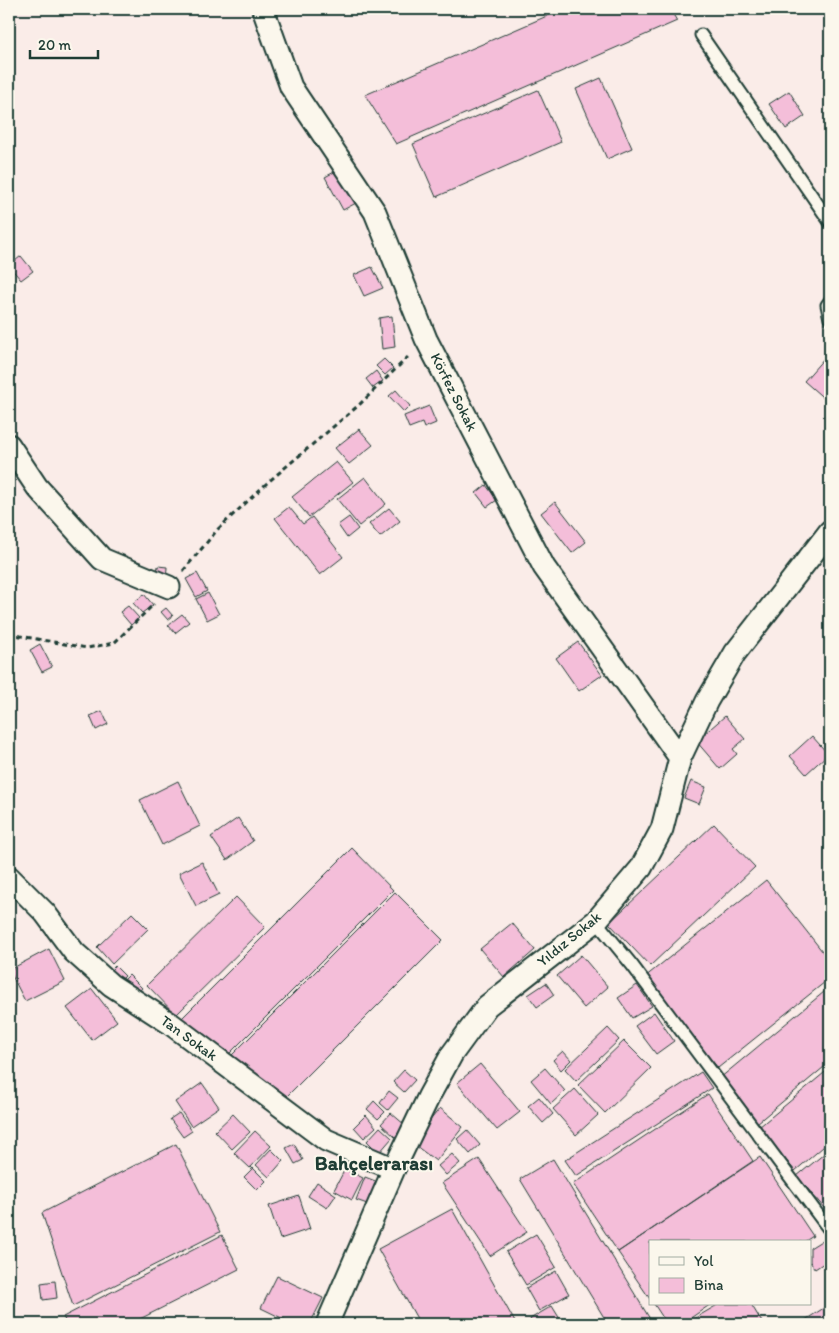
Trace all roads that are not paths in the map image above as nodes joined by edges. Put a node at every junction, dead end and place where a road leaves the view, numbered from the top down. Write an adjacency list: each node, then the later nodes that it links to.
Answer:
1 (263, 9): 9 (street, Körfez Sokak)
2 (701, 35): 3 (lane)
3 (830, 222)
4 (830, 301): 5 (lane)
5 (830, 319)
6 (9, 446): 8 (street)
7 (830, 531): 9 (street, Yıldız Sokak)
8 (169, 587)
9 (680, 758): 11 (street, Yıldız Sokak)
10 (9, 877): 12 (street, Tan Sokak)
11 (596, 921): 12 (street, Yıldız Sokak); 13 (lane)
12 (394, 1169): 14 (street, Yıldız Sokak)
13 (830, 1227)
14 (328, 1324)

